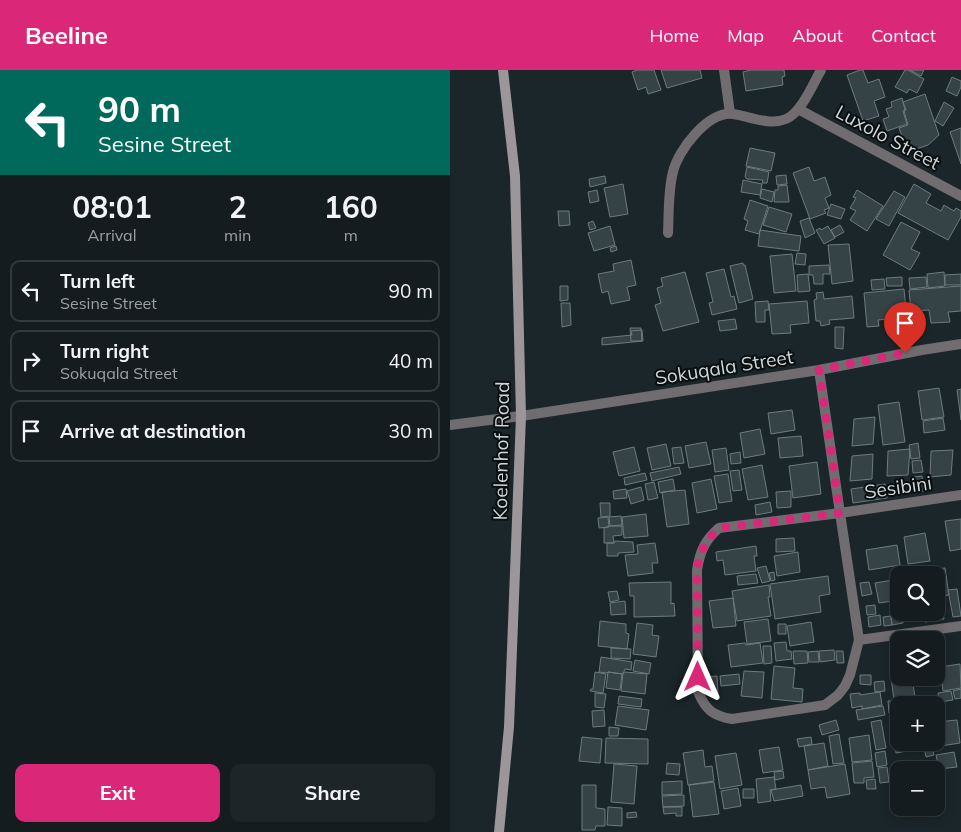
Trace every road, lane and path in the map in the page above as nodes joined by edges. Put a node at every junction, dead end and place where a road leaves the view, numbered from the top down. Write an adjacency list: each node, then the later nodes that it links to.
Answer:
1 (503, 70): 10 (main road, Koelenhof Road)
2 (724, 70): 5 (street)
3 (821, 70): 4 (street)
4 (798, 109): 5 (street); 6 (street, Luxolo Street)
5 (730, 113): 7 (street)
6 (961, 196)
7 (668, 233)
8 (961, 344): 9 (street, Sokuqala Street)
9 (819, 370): 10 (street, Sokuqala Street); 13 (street)
10 (521, 416): 11 (street, Sokuqala Street); 16 (main road, Koelenhof Road)
11 (450, 425)
12 (961, 495): 13 (street, Sesibini)
13 (840, 513): 15 (street); 15 (street, Sesibini)
14 (961, 626): 15 (street)
15 (859, 640)
16 (500, 832)

